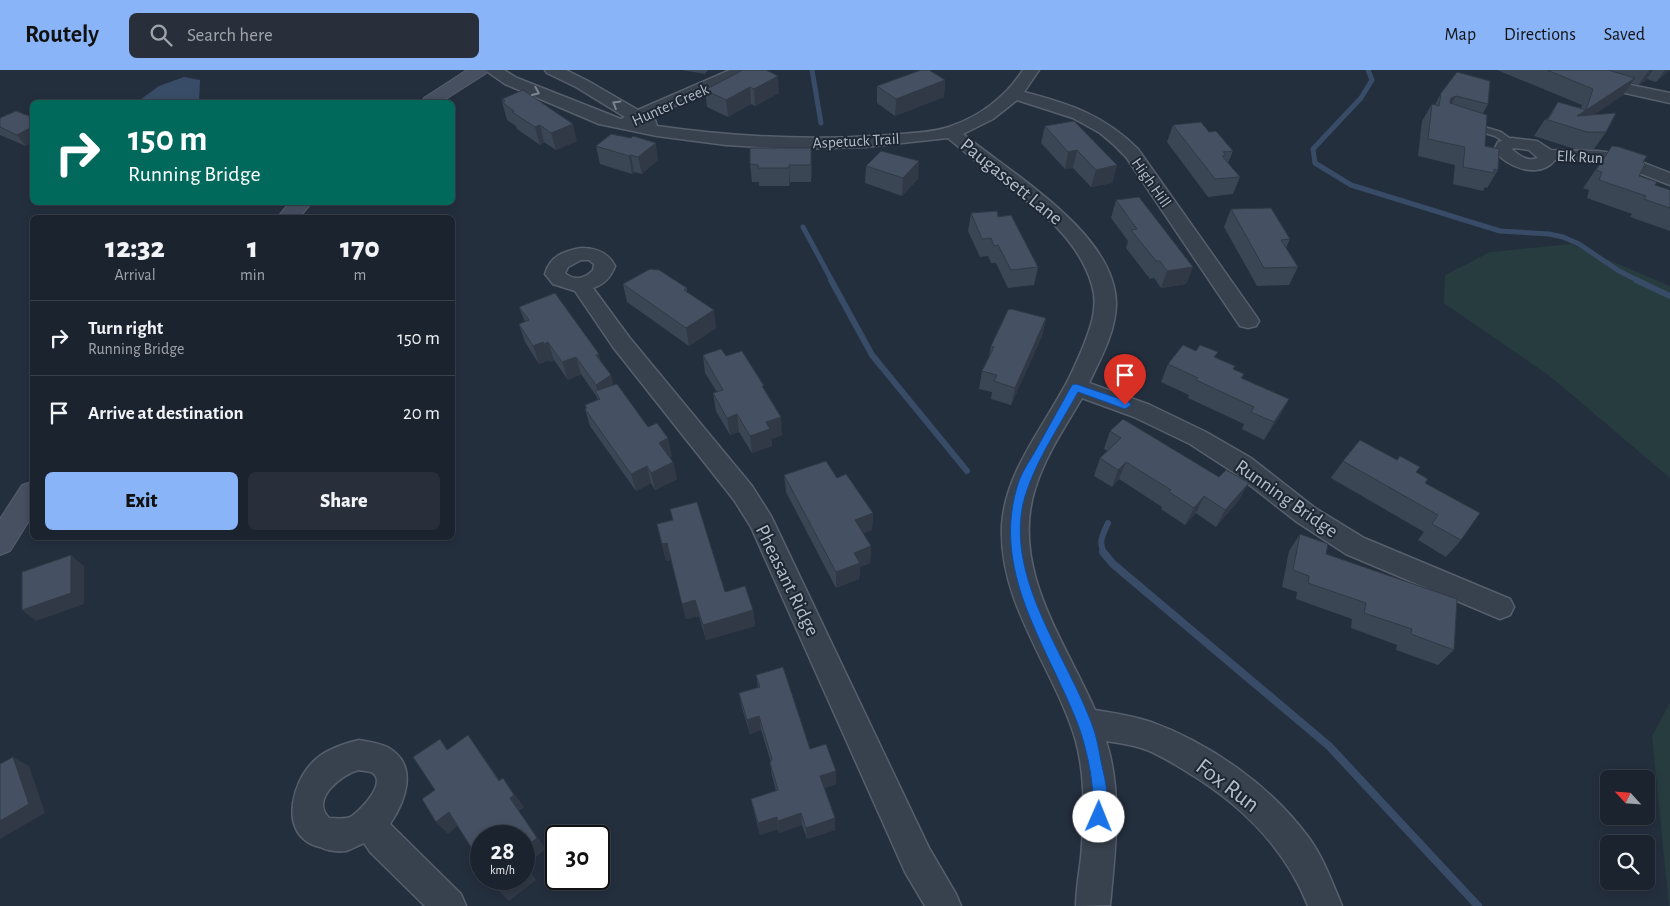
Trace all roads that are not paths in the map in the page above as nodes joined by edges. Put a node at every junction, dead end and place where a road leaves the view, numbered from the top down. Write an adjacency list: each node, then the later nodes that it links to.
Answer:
1 (479, 70): 9 (main road)
2 (493, 70): 10 (street, Aspetuck Trail, one-way to 10)
3 (553, 70): 10 (street, Aspetuck Trail, one-way to 3)
4 (743, 70): 10 (street, Hunter Creek)
5 (1031, 70): 7 (street, Aspetuck Trail)
6 (1568, 70): 8 (street)
7 (1015, 94): 12 (street, Aspetuck Trail); 18 (street, High Hill)
8 (1670, 98)
9 (433, 100)
10 (630, 121): 12 (street, Aspetuck Trail)
11 (1464, 124): 13 (lane)
12 (951, 132): 19 (street, Paugassett Lane)
13 (1512, 143): 14 (street, Elk Run)
14 (1670, 180)
15 (299, 205): 16 (main road)
16 (290, 215)
17 (582, 284): 26 (street, Pheasant Ridge)
18 (1248, 321)
19 (1076, 387): 22 (street, Running Bridge); 23 (street, Paugassett Lane)
20 (30, 496): 21 (main road)
21 (0, 543)
22 (1500, 607)
23 (1085, 723): 27 (street, Paugassett Lane); 28 (street, Fox Run)
24 (370, 822): 25 (street)
25 (449, 906)
26 (944, 906)
27 (1086, 906)
28 (1325, 906)

